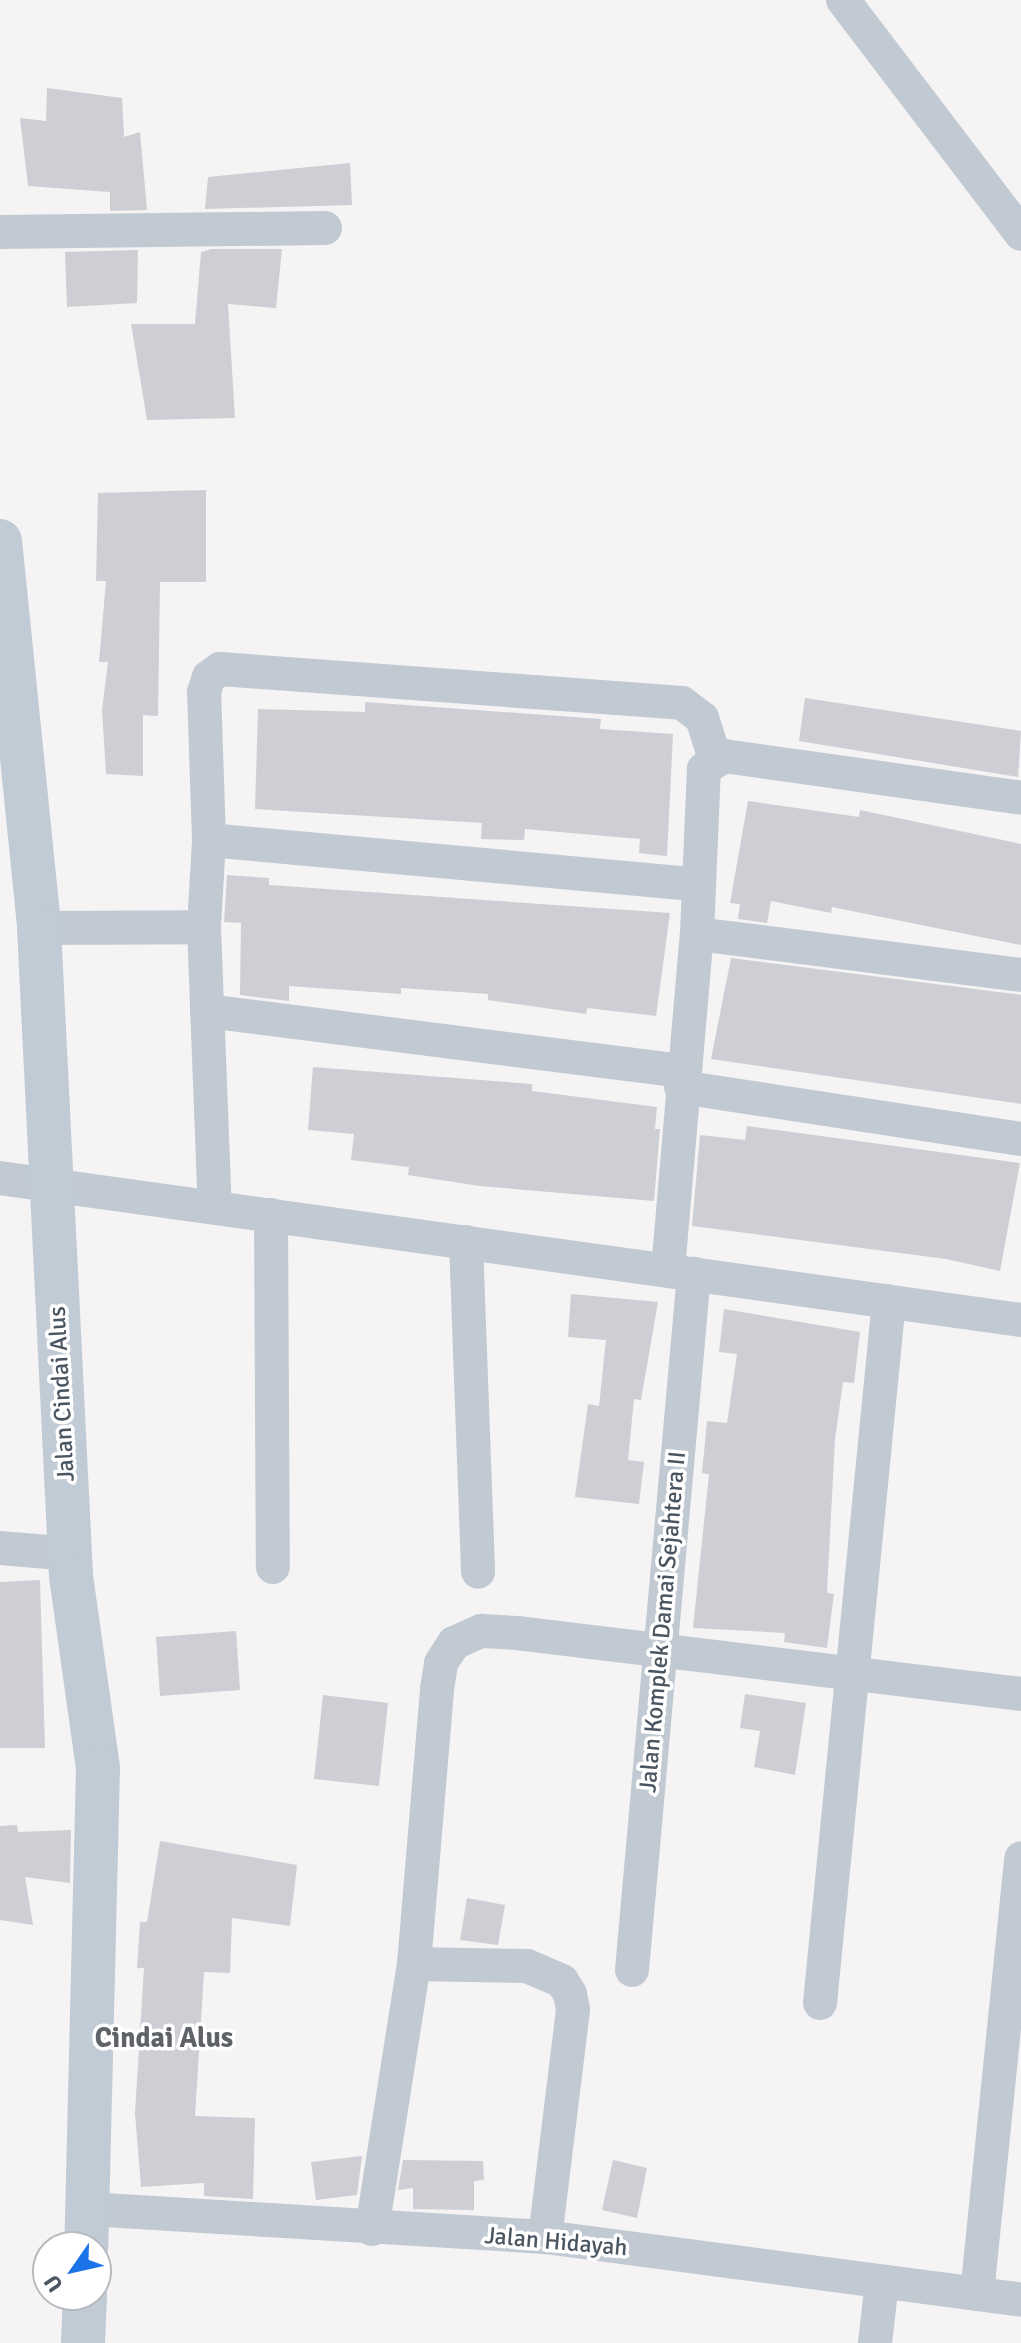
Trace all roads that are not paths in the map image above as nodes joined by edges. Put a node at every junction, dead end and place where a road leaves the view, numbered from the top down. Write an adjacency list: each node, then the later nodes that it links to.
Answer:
1 (843, 0): 4 (street)
2 (325, 228): 3 (street)
3 (0, 232)
4 (1021, 234)
5 (0, 541): 11 (street, Jalan Cindai Alus)
6 (715, 759): 7 (street); 8 (street); 9 (street, Jalan Komplek Damai Sejahtera II)
7 (1021, 798)
8 (209, 840): 9 (street); 10 (street)
9 (699, 885): 12 (street, Jalan Komplek Damai Sejahtera II)
10 (204, 927): 11 (street); 14 (street)
11 (39, 928): 18 (street, Jalan Cindai Alus)
12 (697, 934): 13 (street); 15 (street, Jalan Komplek Damai Sejahtera II)
13 (1021, 975)
14 (207, 1011): 15 (street); 19 (street)
15 (682, 1079): 16 (street); 22 (street, Jalan Komplek Damai Sejahtera II)
16 (1021, 1139)
17 (0, 1178): 18 (street)
18 (50, 1184): 19 (street); 26 (street, Jalan Cindai Alus)
19 (215, 1207): 20 (street)
20 (271, 1215): 21 (street); 27 (street)
21 (466, 1242): 22 (street); 28 (street)
22 (681, 1272): 23 (street); 29 (street, Jalan Komplek Damai Sejahtera II)
23 (889, 1301): 24 (street); 30 (street)
24 (1021, 1320)
25 (0, 1548): 26 (street)
26 (71, 1554): 36 (street, Jalan Cindai Alus)
27 (273, 1567)
28 (478, 1572)
29 (660, 1653): 30 (street); 33 (street); 34 (street, Jalan Komplek Damai Sejahtera II)
30 (852, 1674): 31 (street); 35 (street)
31 (1021, 1694)
32 (1021, 1858): 40 (street)
33 (414, 1964): 37 (street); 38 (street)
34 (632, 1970)
35 (820, 2003)
36 (87, 2228): 37 (street, Jalan Hidayah)
37 (372, 2229): 38 (street, Jalan Hidayah)
38 (545, 2237): 39 (street, Jalan Hidayah)
39 (882, 2282): 40 (street, Jalan Hidayah); 44 (street)
40 (977, 2294): 41 (street, Jalan Hidayah)
41 (1021, 2300)
42 (84, 2311): 43 (street)
43 (83, 2343)
44 (875, 2343)

